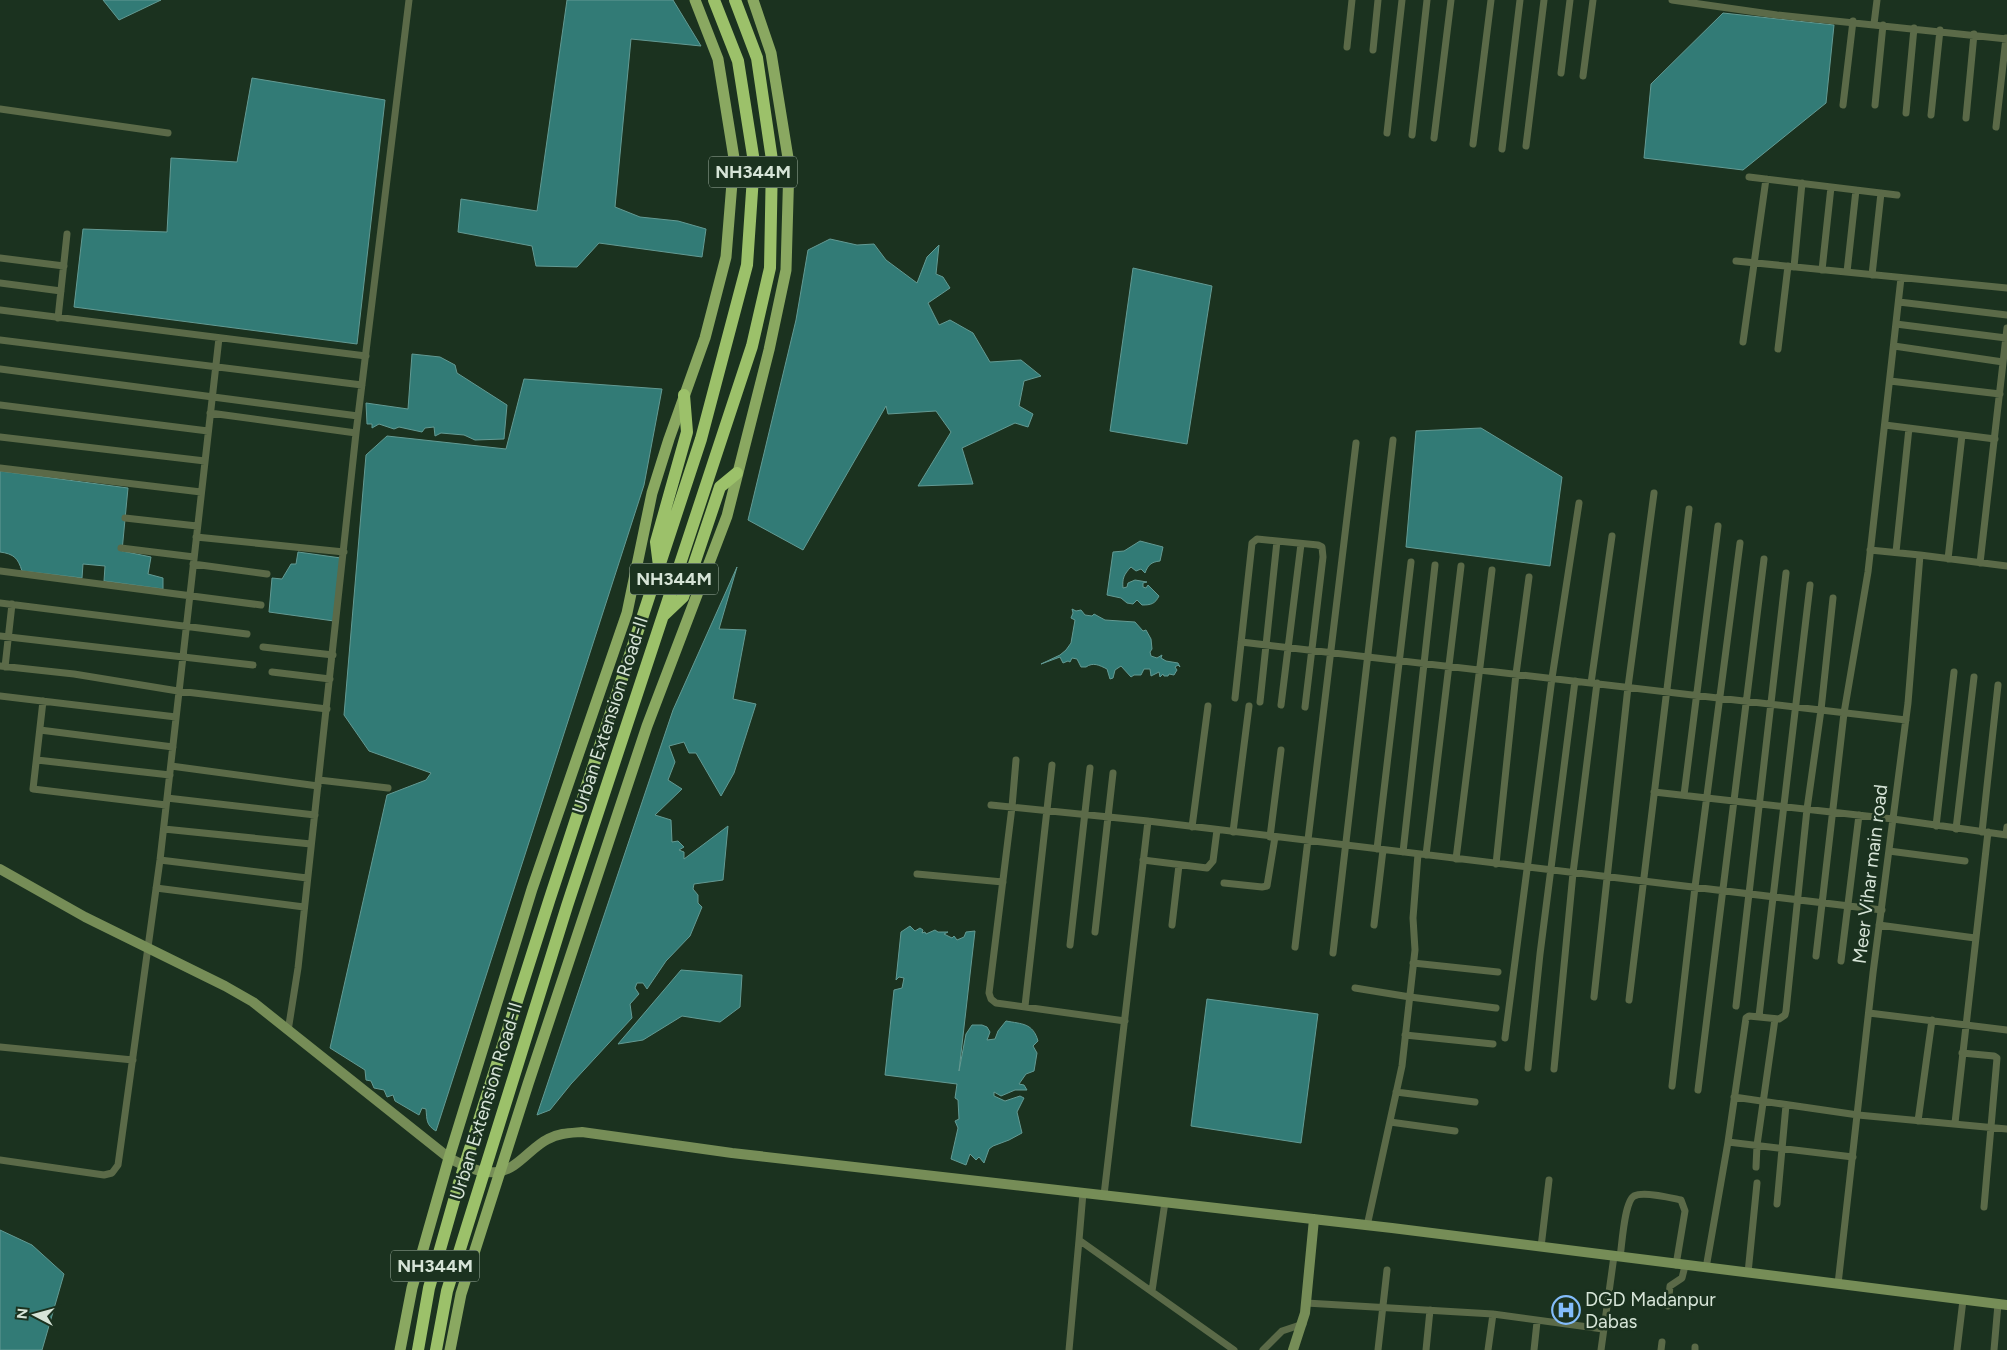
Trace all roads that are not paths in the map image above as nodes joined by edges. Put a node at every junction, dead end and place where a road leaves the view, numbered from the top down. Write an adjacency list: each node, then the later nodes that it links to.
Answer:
1 (409, 0): 75 (street)
2 (695, 0): 83 (main road)
3 (714, 0): 127 (highway, Urban Extension Road-II / NH344M)
4 (735, 0): 137 (highway, Urban Extension Road-II / NH344M)
5 (753, 0): 99 (main road)
6 (1352, 0): 25 (street)
7 (1378, 0): 26 (street)
8 (1402, 0): 37 (street)
9 (1427, 0): 38 (street)
10 (1451, 0): 39 (street)
11 (1490, 0): 40 (street)
12 (1520, 0): 42 (street)
13 (1544, 0): 41 (street)
14 (1570, 0): 27 (street)
15 (1593, 0): 28 (street)
16 (1672, 0): 18 (street)
17 (1876, 0): 19 (street)
18 (1853, 22): 19 (street); 29 (street)
19 (1874, 24): 20 (street)
20 (1883, 25): 21 (street); 30 (street)
21 (1914, 28): 22 (street); 32 (street)
22 (1940, 30): 23 (street); 33 (street)
23 (1974, 34): 24 (street); 34 (street)
24 (2006, 38): 35 (street)
25 (1348, 47)
26 (1373, 50)
27 (1561, 74)
28 (1583, 76)
29 (1843, 105)
30 (1874, 105)
31 (0, 109): 36 (street)
32 (1906, 113)
33 (1931, 115)
34 (1966, 118)
35 (1996, 127)
36 (168, 133)
37 (1387, 133)
38 (1412, 135)
39 (1434, 138)
40 (1473, 144)
41 (1526, 146)
42 (1502, 148)
43 (1749, 176): 44 (street)
44 (1766, 179): 45 (street); 53 (street)
45 (1802, 183): 46 (street); 55 (street)
46 (1831, 186): 47 (street); 56 (street)
47 (1856, 190): 48 (street); 57 (street)
48 (1882, 193): 49 (street); 58 (street)
49 (1896, 195)
50 (67, 234): 54 (street)
51 (0, 258): 54 (street)
52 (1736, 261): 53 (street)
53 (1755, 263): 55 (street); 72 (street)
54 (64, 266): 62 (street)
55 (1791, 267): 56 (street); 74 (street)
56 (1822, 270): 57 (street)
57 (1848, 272): 58 (street)
58 (1872, 275): 59 (street)
59 (1902, 278): 61 (street); 63 (street)
60 (0, 283): 62 (street)
61 (2007, 288)
62 (62, 291): 66 (street)
63 (1899, 302): 65 (street); 67 (street)
64 (0, 310): 66 (street)
65 (2007, 315)
66 (58, 318): 69 (street)
67 (1896, 324): 70 (street); 73 (street)
68 (2007, 328): 70 (street)
69 (219, 338): 75 (street); 77 (street)
70 (2006, 338): 76 (street)
71 (0, 340): 77 (street)
72 (1743, 342)
73 (1894, 346): 76 (street); 80 (street)
74 (1778, 349)
75 (366, 356): 81 (street)
76 (2003, 362): 79 (street)
77 (216, 366): 81 (street); 84 (street)
78 (0, 369): 84 (street)
79 (2004, 378): 82 (street)
80 (1890, 381): 82 (street); 88 (street)
81 (362, 385): 87 (street)
82 (2000, 394): 94 (street)
83 (684, 395): 127 (highway); 314 (main road)
84 (212, 396): 86 (street); 87 (street)
85 (0, 405): 90 (street)
86 (210, 413): 90 (street); 91 (street)
87 (358, 416): 91 (street)
88 (1885, 425): 89 (street); 113 (street)
89 (1909, 428): 92 (street); 115 (street)
90 (208, 431): 97 (street)
91 (356, 433): 114 (street)
92 (1962, 435): 94 (street); 118 (street)
93 (0, 436): 97 (street)
94 (1995, 439): 121 (street)
95 (1393, 440): 150 (street)
96 (1356, 443): 147 (street)
97 (205, 460): 100 (street)
98 (0, 468): 100 (street)
99 (737, 474): 137 (highway); 317 (main road)
100 (201, 492): 105 (street)
101 (1654, 493): 166 (street)
102 (1579, 503): 161 (street)
103 (1689, 509): 168 (street)
104 (125, 518): 105 (street)
105 (197, 526): 107 (street)
106 (1718, 526): 169 (street)
107 (196, 536): 114 (street); 119 (street)
108 (1612, 536): 164 (street)
109 (1277, 541): 111 (street); 142 (street); 143 (street)
110 (1740, 543): 172 (street)
111 (1301, 544): 145 (street); 146 (street)
112 (121, 548): 119 (street)
113 (1870, 550): 115 (street); 184 (street)
114 (344, 552): 148 (street)
115 (1896, 552): 116 (street)
116 (1920, 555): 118 (street); 186 (street, Meer Vihar main road)
117 (1764, 559): 174 (street)
118 (1948, 559): 121 (street)
119 (193, 560): 129 (street); 132 (street)
120 (1412, 562): 151 (street)
121 (1980, 563): 124 (street)
122 (1435, 565): 152 (street)
123 (1461, 566): 155 (street)
124 (2007, 566)
125 (1492, 570): 156 (street)
126 (0, 571): 132 (street)
127 (659, 571): 349 (highway, Urban Extension Road-II / NH344M)
128 (1786, 573): 176 (street)
129 (267, 574)
130 (1529, 577): 159 (street)
131 (1810, 585): 181 (street)
132 (189, 596): 136 (street); 138 (street)
133 (1833, 598): 183 (street)
134 (0, 603): 135 (street)
135 (12, 604): 138 (street); 141 (street)
136 (261, 605)
137 (662, 616): 350 (highway, Urban Extension Road-II / NH344M)
138 (186, 625): 139 (street); 149 (street)
139 (247, 634)
140 (0, 636): 141 (street)
141 (8, 637): 149 (street); 154 (street)
142 (1241, 642): 143 (street); 171 (street)
143 (1266, 644): 145 (street); 175 (street)
144 (263, 646): 148 (street)
145 (1288, 647): 146 (street); 177 (street)
146 (1312, 650): 147 (street); 180 (street)
147 (1331, 652): 150 (street); 226 (street)
148 (333, 655): 162 (street)
149 (183, 656): 153 (street); 167 (street)
150 (1367, 656): 151 (street); 228 (street)
151 (1399, 660): 152 (street); 229 (street)
152 (1424, 662): 155 (street); 231 (street)
153 (253, 665)
154 (3, 666): 167 (street)
155 (1448, 666): 156 (street); 233 (street)
156 (1479, 669): 159 (street); 234 (street)
157 (272, 672): 162 (street)
158 (1954, 672): 217 (street)
159 (1516, 674): 161 (street); 238 (street)
160 (1974, 677): 220 (street)
161 (1552, 678): 163 (street); 240 (street)
162 (330, 679): 182 (street)
163 (1575, 681): 164 (street); 242 (street)
164 (1594, 683): 166 (street); 243 (street)
165 (1998, 685): 223 (street)
166 (1628, 687): 168 (street); 245 (street)
167 (178, 691): 182 (street); 185 (street)
168 (1667, 692): 169 (street); 199 (street)
169 (1697, 695): 172 (street); 200 (street)
170 (0, 696): 173 (street)
171 (1235, 698)
172 (1721, 698): 174 (street); 201 (street)
173 (43, 701): 185 (street); 187 (street)
174 (1746, 701): 176 (street); 203 (street)
175 (1260, 702)
176 (1772, 704): 181 (street); 204 (street)
177 (1281, 705)
178 (1208, 706): 218 (street)
179 (1249, 706): 222 (street)
180 (1305, 707)
181 (1795, 707): 183 (street); 207 (street)
182 (327, 709): 197 (street)
183 (1822, 710): 184 (street); 208 (street)
184 (1844, 713): 186 (street); 210 (street)
185 (176, 717): 188 (street)
186 (1906, 720): 215 (street, Meer Vihar main road)
187 (40, 730): 188 (street); 190 (street)
188 (173, 747): 193 (street)
189 (1281, 750): 225 (street)
190 (37, 760): 196 (street); 202 (street)
191 (1016, 760): 206 (street)
192 (1052, 765): 209 (street)
193 (170, 766): 196 (street); 197 (street)
194 (1090, 768): 212 (street)
195 (1113, 773): 214 (street)
196 (170, 775): 202 (street)
197 (319, 783): 198 (street); 211 (street)
198 (388, 788)
199 (1654, 792): 200 (street); 247 (street)
200 (1684, 795): 201 (street)
201 (1707, 798): 203 (street); 251 (street)
202 (167, 801): 211 (street); 219 (street)
203 (1733, 801): 204 (street); 252 (street)
204 (1758, 804): 207 (street); 253 (street)
205 (991, 805): 206 (street)
206 (1012, 807): 209 (street); 248 (street)
207 (1784, 807): 208 (street); 254 (street)
208 (1808, 809): 210 (street); 255 (street)
209 (1048, 811): 212 (street); 277 (street)
210 (1833, 812): 213 (street); 256 (street)
211 (315, 815): 227 (street)
212 (1085, 815): 214 (street); 265 (street)
213 (1858, 815): 215 (street); 257 (street)
214 (1108, 818): 216 (street); 263 (street)
215 (1893, 819): 217 (street); 230 (street, Meer Vihar main road)
216 (1148, 822): 218 (street); 236 (street)
217 (1936, 826): 220 (street)
218 (1192, 827): 221 (street)
219 (164, 829): 227 (street); 235 (street)
220 (1956, 829): 223 (street)
221 (1217, 830): 222 (street); 239 (street)
222 (1233, 832): 225 (street)
223 (1985, 832): 224 (street); 264 (street)
224 (2007, 832)
225 (1272, 837): 226 (street); 249 (street)
226 (1308, 841): 228 (street); 266 (street)
227 (311, 844): 246 (street)
228 (1345, 846): 229 (street); 268 (street)
229 (1380, 850): 231 (street); 261 (street)
230 (1889, 851): 237 (street); 259 (street, Meer Vihar main road)
231 (1403, 852): 232 (street)
232 (1418, 854): 233 (street); 271 (street)
233 (1426, 855): 234 (street)
234 (1456, 859): 238 (street)
235 (160, 860): 246 (street); 250 (street)
236 (1143, 860): 239 (street); 284 (street)
237 (1966, 861)
238 (1496, 864): 240 (street)
239 (1179, 865): 260 (street)
240 (1527, 867): 242 (street); 289 (street)
241 (0, 869): 267 (main road)
242 (1550, 870): 243 (street); 294 (street)
243 (1573, 873): 245 (street); 295 (street)
244 (917, 874): 248 (street)
245 (1607, 877): 247 (street); 275 (street)
246 (307, 878): 258 (street)
247 (1644, 881): 251 (street); 276 (street)
248 (1003, 882): 277 (street)
249 (1224, 883)
250 (156, 888): 258 (street); 267 (street)
251 (1695, 888): 252 (street); 296 (street)
252 (1722, 891): 253 (street); 297 (street)
253 (1749, 894): 254 (street); 278 (street)
254 (1773, 897): 255 (street); 281 (street)
255 (1798, 900): 256 (street); 282 (street)
256 (1822, 903): 257 (street); 269 (street)
257 (1847, 906): 259 (street); 270 (street)
258 (304, 908): 287 (street)
259 (1882, 910): 262 (street, Meer Vihar main road)
260 (1172, 925)
261 (1374, 925)
262 (1880, 925): 264 (street); 280 (street, Meer Vihar main road)
263 (1095, 932)
264 (1975, 938): 285 (street)
265 (1070, 944)
266 (1295, 947)
267 (149, 950): 287 (main road); 293 (street)
268 (1333, 953)
269 (1816, 956)
270 (1841, 960)
271 (1413, 963): 272 (street); 274 (street)
272 (1498, 972)
273 (1355, 988): 274 (street)
274 (1410, 997): 279 (street); 288 (street)
275 (1594, 997)
276 (1629, 1000)
277 (1026, 1006): 284 (street)
278 (1736, 1006)
279 (1496, 1008)
280 (1869, 1013): 283 (street); 303 (street, Meer Vihar main road)
281 (1759, 1016): 282 (street); 299 (street)
282 (1775, 1019): 301 (street)
283 (1932, 1020): 285 (street); 304 (street)
284 (1125, 1021): 321 (street)
285 (1965, 1025): 286 (street); 292 (street)
286 (2007, 1030)
287 (288, 1032): 314 (main road)
288 (1406, 1036): 290 (street); 298 (street)
289 (1505, 1038)
290 (1494, 1044)
291 (0, 1047): 293 (street)
292 (1962, 1053): 306 (street); 307 (street)
293 (133, 1060): 315 (street)
294 (1528, 1068)
295 (1554, 1069)
296 (1672, 1086)
297 (1698, 1090)
298 (1396, 1092): 300 (street); 305 (street)
299 (1734, 1097): 301 (street); 310 (street)
300 (1476, 1102)
301 (1763, 1102): 302 (street); 311 (street)
302 (1786, 1105): 303 (street); 312 (street)
303 (1858, 1115): 304 (street); 313 (street, Meer Vihar main road)
304 (1918, 1121): 306 (street)
305 (1390, 1122): 309 (street); 326 (street)
306 (1955, 1124): 307 (street)
307 (1992, 1127): 308 (street); 324 (street)
308 (2007, 1129)
309 (1455, 1131)
310 (1728, 1142): 311 (street); 331 (street)
311 (1757, 1145): 312 (street); 316 (street)
312 (1783, 1148): 313 (street); 323 (street)
313 (1853, 1157): 334 (street, Meer Vihar main road)
314 (449, 1158): 317 (main road); 348 (main road)
315 (0, 1160)
316 (1756, 1167)
317 (502, 1170): 320 (main road); 351 (main road)
318 (1549, 1180): 328 (street)
319 (1757, 1184): 333 (street)
320 (1083, 1193): 321 (main road); 327 (street)
321 (1104, 1195): 322 (main road)
322 (1165, 1202): 325 (main road); 335 (street)
323 (1777, 1204)
324 (1984, 1207)
325 (1314, 1219): 326 (main road); 337 (main road)
326 (1368, 1226): 328 (main road)
327 (1079, 1240): 335 (street); 352 (street)
328 (1541, 1247): 329 (main road)
329 (1617, 1257): 330 (main road); 330 (street); 345 (street)
330 (1681, 1265): 331 (main road); 339 (street)
331 (1706, 1268): 333 (main road)
332 (1387, 1270): 340 (street)
333 (1748, 1273): 334 (main road)
334 (1838, 1284): 336 (main road)
335 (1152, 1291): 347 (street)
336 (1963, 1300): 338 (main road); 362 (street)
337 (1306, 1303): 340 (street); 344 (main road)
338 (2005, 1304): 363 (street)
339 (1668, 1306)
340 (1382, 1307): 341 (street); 356 (street)
341 (1430, 1310): 342 (street); 357 (street)
342 (1493, 1314): 343 (street); 358 (street)
343 (1537, 1322): 345 (street); 359 (street)
344 (1303, 1324): 354 (street); 355 (main road)
345 (1603, 1329): 360 (street)
346 (1662, 1342): 361 (street)
347 (1225, 1347): 353 (street)
348 (400, 1350)
349 (418, 1350)
350 (436, 1350)
351 (450, 1350)
352 (1069, 1350)
353 (1234, 1350)
354 (1263, 1350)
355 (1294, 1350)
356 (1378, 1350)
357 (1426, 1350)
358 (1488, 1350)
359 (1534, 1350)
360 (1601, 1350)
361 (1661, 1350)
362 (1957, 1350)
363 (1994, 1350)

